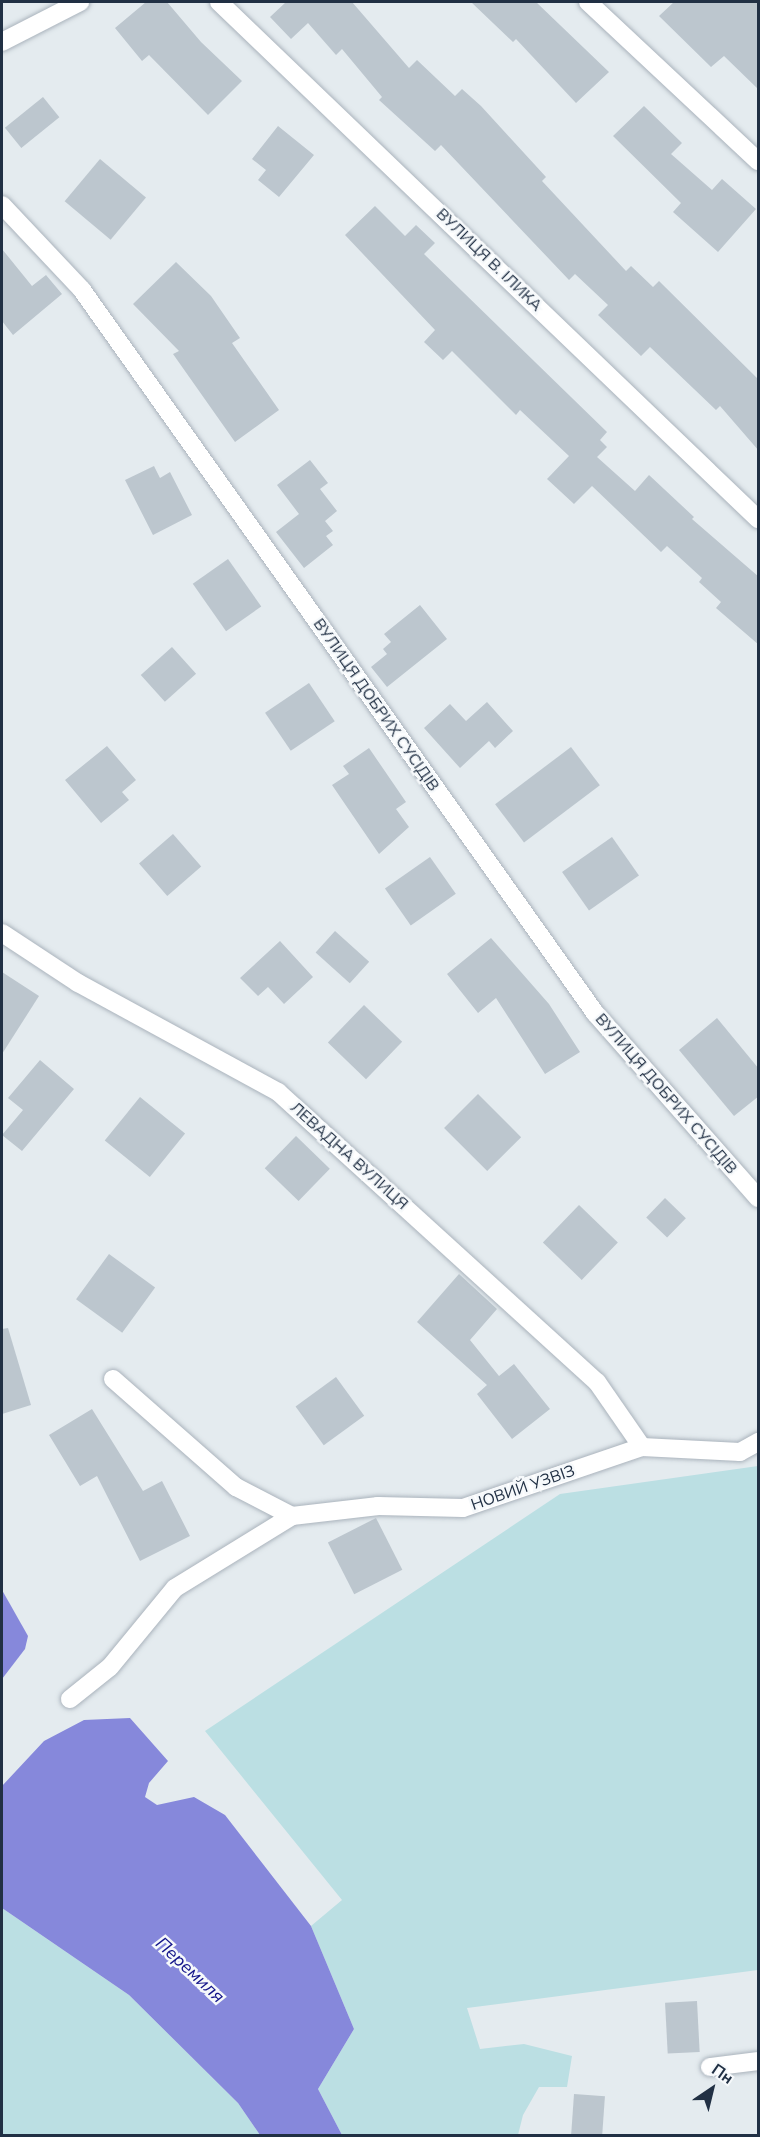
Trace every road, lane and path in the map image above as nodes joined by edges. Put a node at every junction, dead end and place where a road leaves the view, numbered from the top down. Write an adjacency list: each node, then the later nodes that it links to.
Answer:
1 (80, 2): 4 (street)
2 (219, 2): 7 (street, ВУЛИЦЯ В. ІЛИКА)
3 (588, 2): 5 (street)
4 (2, 42)
5 (759, 161)
6 (2, 205): 9 (street, ВУЛИЦЯ ДОБРИХ СУСІДІВ)
7 (759, 519)
8 (2, 933): 12 (street, ЛЕВАДНА ВУЛИЦЯ)
9 (759, 1198)
10 (113, 1380): 13 (street)
11 (759, 1442): 12 (street, НОВИЙ УЗВІЗ)
12 (642, 1446): 13 (street, НОВИЙ УЗВІЗ)
13 (292, 1516): 14 (street)
14 (70, 1699)
15 (759, 2061): 16 (street)
16 (710, 2067)

